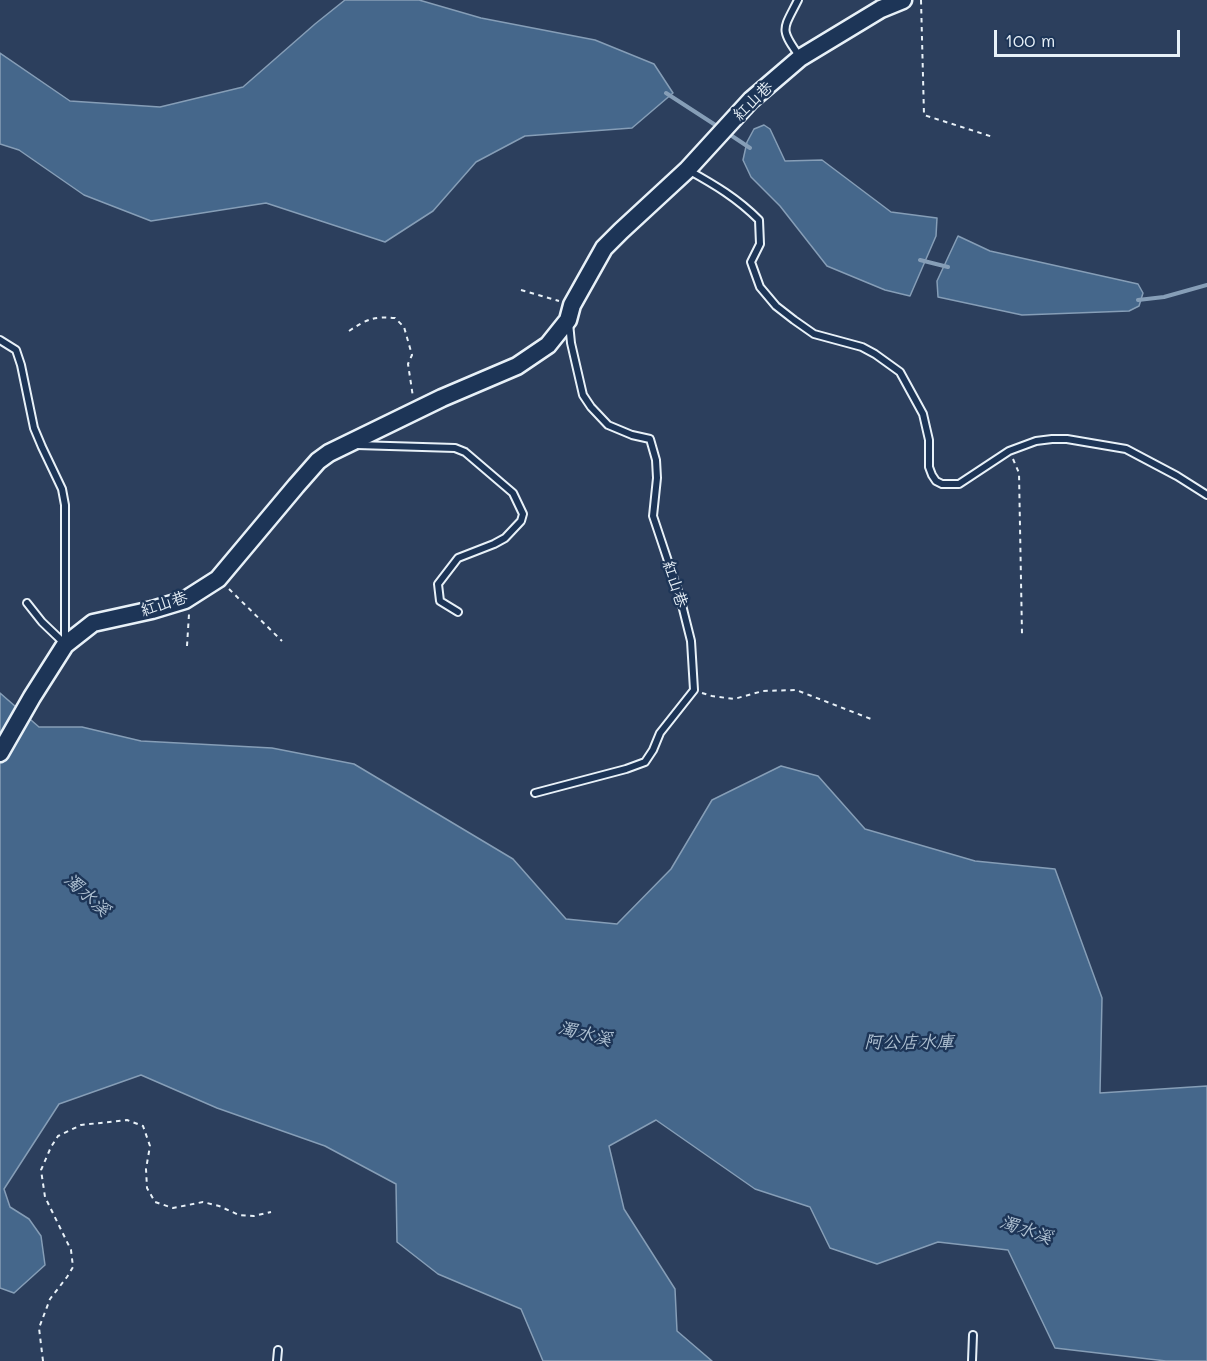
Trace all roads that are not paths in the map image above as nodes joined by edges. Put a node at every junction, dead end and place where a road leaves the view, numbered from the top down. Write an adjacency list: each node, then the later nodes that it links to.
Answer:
1 (798, 0): 3 (lane)
2 (903, 0): 3 (street, 紅山巷)
3 (800, 58): 4 (street, 紅山巷)
4 (687, 170): 5 (street, 紅山巷); 8 (lane)
5 (570, 313): 7 (street, 紅山巷); 13 (lane, 紅山巷)
6 (0, 340): 11 (lane)
7 (348, 444): 10 (lane); 11 (street, 紅山巷)
8 (1207, 495)
9 (27, 603): 11 (lane)
10 (458, 612)
11 (65, 645): 12 (street, 紅山巷)
12 (0, 753)
13 (535, 793)
14 (973, 1335): 17 (lane)
15 (278, 1350): 16 (lane)
16 (277, 1361)
17 (972, 1361)

